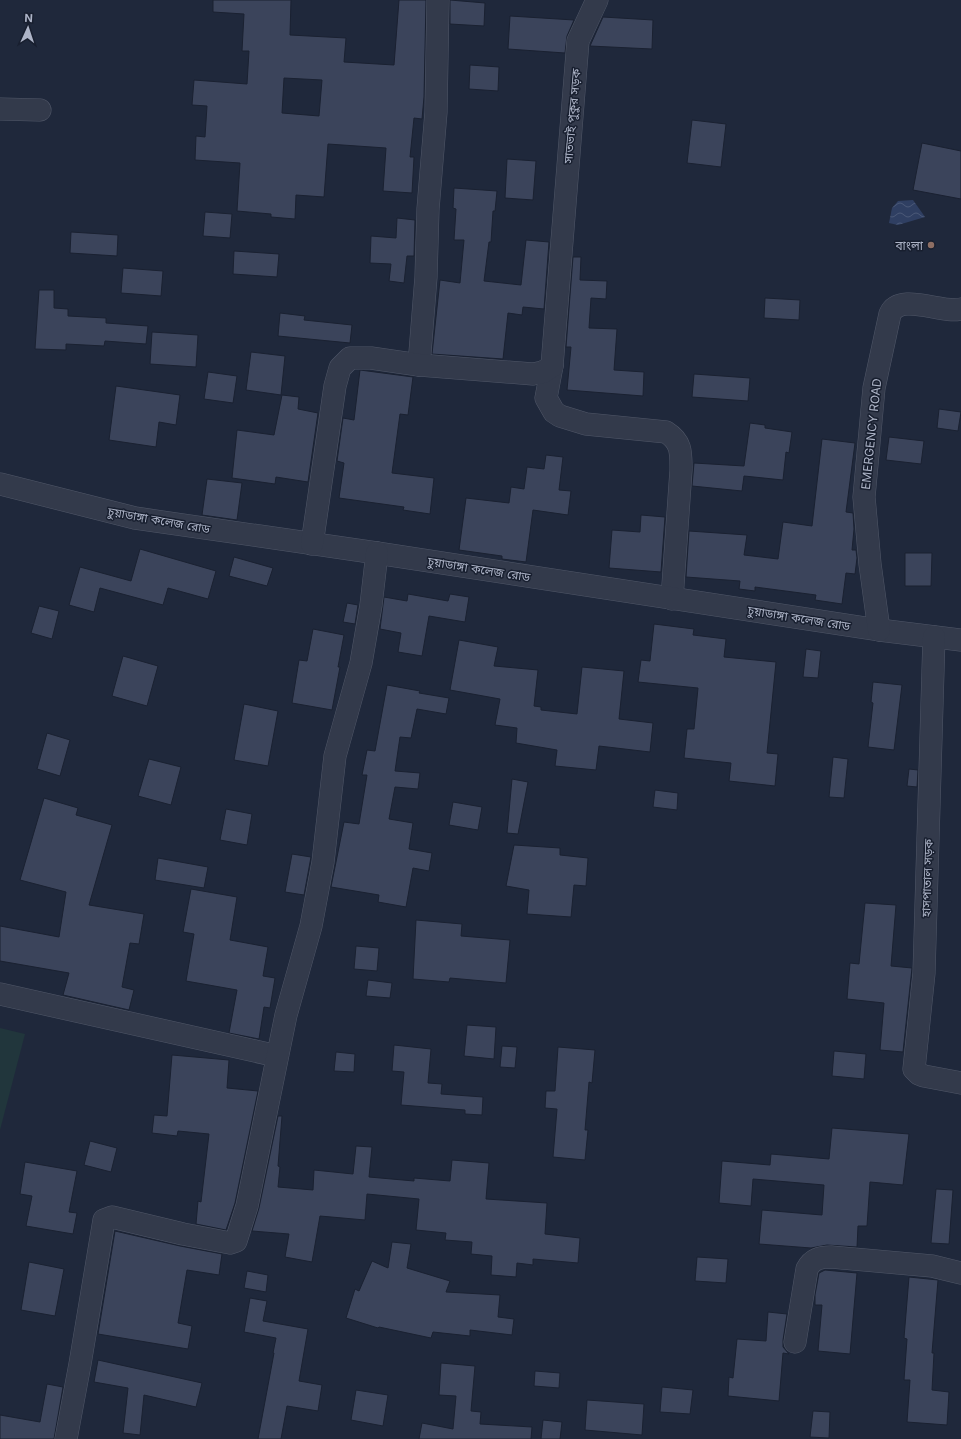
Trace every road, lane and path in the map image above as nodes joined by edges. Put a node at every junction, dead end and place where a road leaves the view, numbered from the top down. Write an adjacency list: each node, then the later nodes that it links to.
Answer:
1 (438, 0): 6 (street)
2 (597, 0): 7 (street, সাতভাই পুকুর সড়ক)
3 (0, 109): 4 (street)
4 (40, 110)
5 (961, 309): 12 (street, EMERGENCY ROAD)
6 (420, 365): 7 (street); 9 (street)
7 (552, 366): 11 (street, সাতভাই পুকুর সড়ক)
8 (0, 484): 9 (street, চুয়াডাঙ্গা কলেজ রোড)
9 (312, 544): 10 (street, চুয়াডাঙ্গা কলেজ রোড)
10 (377, 554): 11 (street, চুয়াডাঙ্গা কলেজ রোড); 16 (street)
11 (672, 599): 12 (street, চুয়াডাঙ্গা কলেজ রোড)
12 (879, 630): 13 (street, চুয়াডাঙ্গা কলেজ রোড)
13 (934, 637): 14 (street, চুয়াডাঙ্গা কলেজ রোড); 17 (street, হাসপাতাল সড়ক)
14 (961, 640)
15 (0, 994): 16 (street)
16 (277, 1056): 20 (street)
17 (961, 1083)
18 (961, 1273): 19 (street)
19 (795, 1342)
20 (66, 1439)

